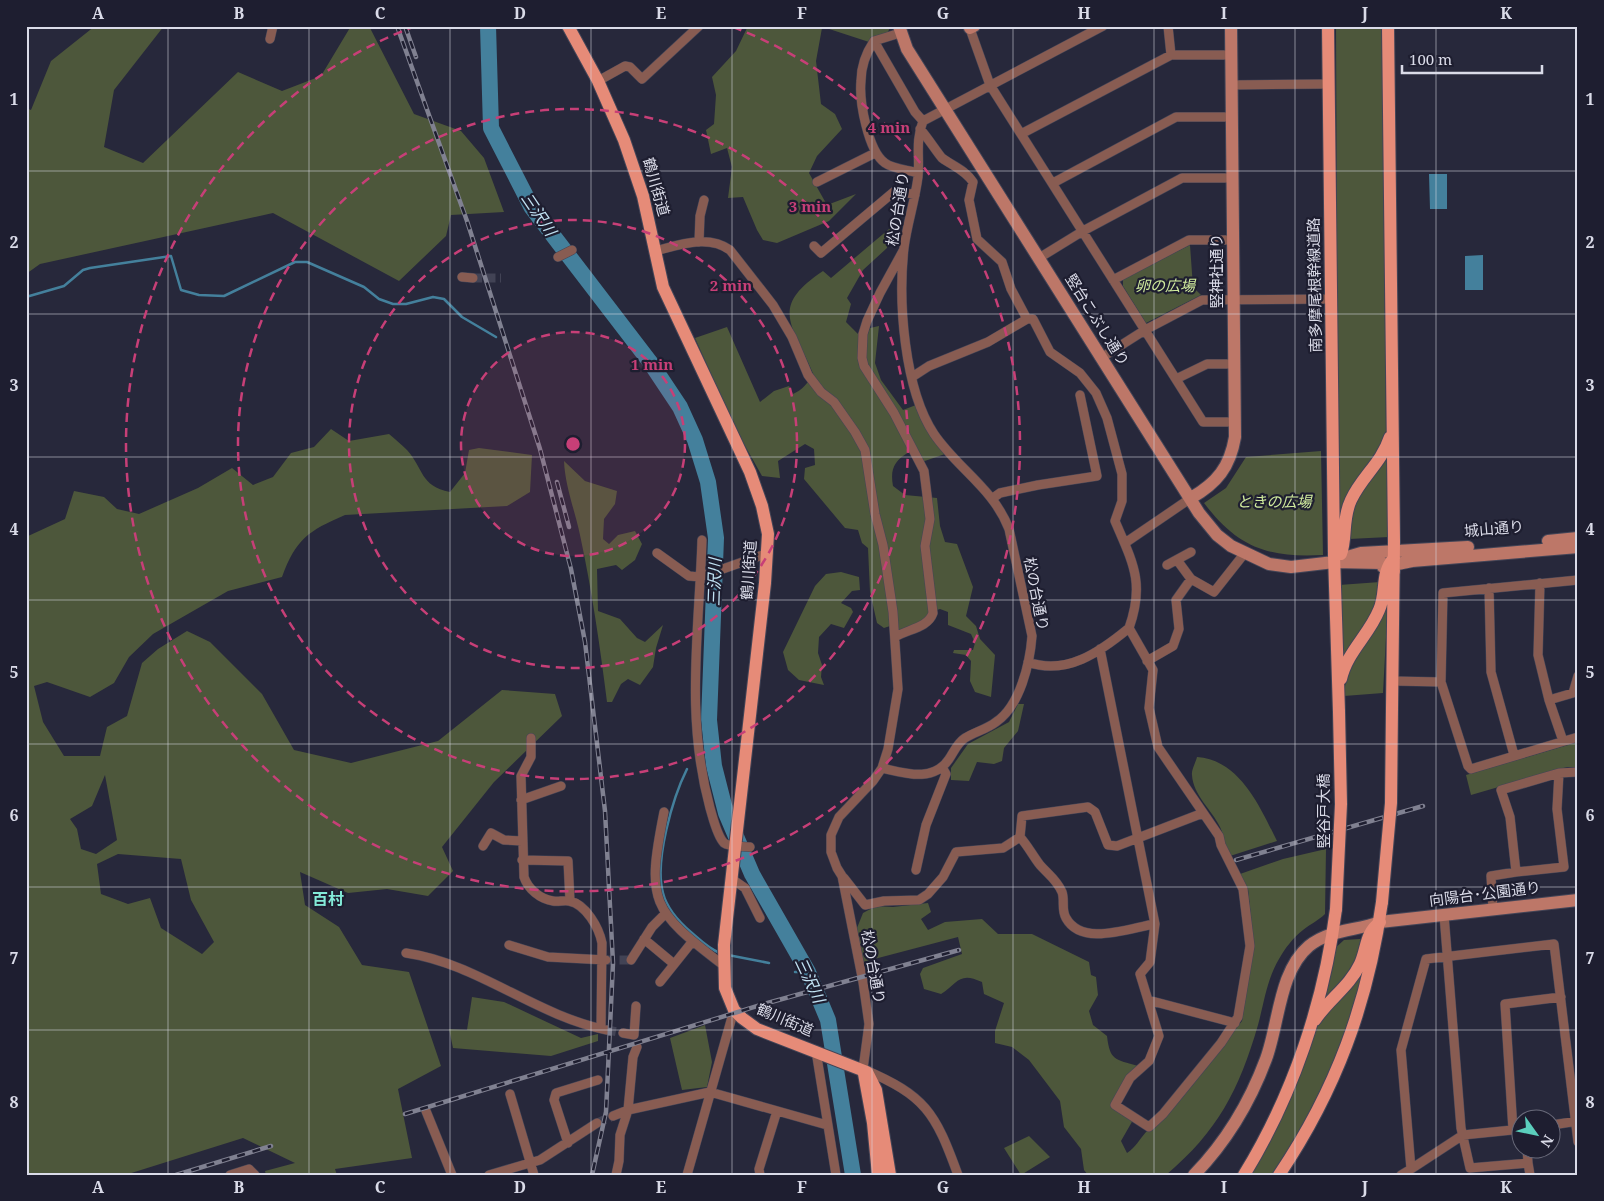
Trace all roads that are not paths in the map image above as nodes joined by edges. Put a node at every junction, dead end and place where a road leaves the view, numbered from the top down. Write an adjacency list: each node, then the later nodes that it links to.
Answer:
1 (273, 26): 11 (street)
2 (568, 26): 15 (main road, 鶴川街道)
3 (699, 26): 15 (street)
4 (1168, 26): 13 (street)
5 (1231, 26): 14 (street, 竪神社通り)
6 (1328, 26): 16 (main road, 南多摩尾根幹線道路)
7 (1388, 26): 52 (main road)
8 (971, 27): 17 (street)
9 (1097, 28): 17 (street)
10 (899, 30): 12 (street); 19 (street, 竪台こぶし通り)
11 (270, 39)
12 (874, 41): 21 (street); 23 (street)
13 (1171, 55): 14 (street); 22 (street)
14 (1231, 55): 18 (street, 竪神社通り)
15 (598, 81): 36 (main road, 鶴川街道)
16 (1329, 84): 18 (street); 43 (main road, 南多摩尾根幹線道路)
17 (990, 85): 19 (street); 22 (street)
18 (1231, 85): 20 (street, 竪神社通り)
19 (945, 110): 21 (street); 38 (street, 竪台こぶし通り)
20 (1232, 117): 25 (street, 竪神社通り); 27 (street)
21 (921, 125): 24 (street, 松の台通り); 44 (street)
22 (1021, 134): 27 (street)
23 (875, 153): 24 (street); 26 (street)
24 (918, 173): 28 (street, 松の台通り)
25 (1233, 178): 30 (street); 31 (street, 竪神社通り)
26 (817, 182)
27 (1053, 183): 30 (street)
28 (914, 195): 33 (street); 34 (street, 松の台通り)
29 (704, 200): 32 (street)
30 (1083, 231): 38 (street); 41 (street)
31 (1233, 240): 41 (street); 42 (street, 竪神社通り)
32 (699, 242): 36 (street); 75 (street)
33 (814, 246)
34 (904, 248): 48 (street, 松の台通り); 75 (street)
35 (572, 250): 37 (street)
36 (655, 251): 60 (main road, 鶴川街道)
37 (558, 257)
38 (1039, 258): 46 (street, 竪台こぶし通り)
39 (462, 277): 40 (street)
40 (473, 278)
41 (1113, 280): 45 (street)
42 (1234, 299): 43 (street); 45 (street); 47 (street, 竪神社通り)
43 (1331, 299): 65 (main road, 南多摩尾根幹線道路)
44 (1027, 319): 48 (street); 57 (street)
45 (1145, 330): 46 (street); 49 (street)
46 (1101, 358): 54 (street, 竪台こぶし通り)
47 (1234, 364): 49 (street); 51 (street, 竪神社通り)
48 (912, 377): 53 (street, 松の台通り)
49 (1176, 379): 51 (street)
50 (1080, 395): 53 (street)
51 (1235, 422): 54 (street, 竪神社通り)
52 (1393, 422): 64 (main road); 65 (main road)
53 (993, 498): 78 (street, 松の台通り)
54 (1191, 498): 57 (street); 62 (street, 竪台こぶし通り)
55 (1578, 538): 64 (street, 城山通り)
56 (702, 540): 69 (street)
57 (1125, 543): 74 (street)
58 (1578, 547): 63 (street, 城山通り)
59 (1191, 552): 66 (street)
60 (768, 553): 69 (street); 99 (main road, 鶴川街道)
61 (657, 554): 69 (street)
62 (1244, 554): 68 (street, 竪台こぶし通り); 70 (street)
63 (1463, 556): 64 (street, 城山通り); 64 (street)
64 (1395, 558): 65 (street); 80 (main road); 82 (main road)
65 (1340, 559): 68 (street, 竪台こぶし通り); 68 (street); 82 (main road)
66 (1177, 560): 67 (street); 70 (street)
67 (1167, 566)
68 (1276, 566)
69 (702, 577): 99 (street)
70 (1192, 579): 77 (street)
71 (1578, 580): 72 (street)
72 (1540, 583): 73 (street); 83 (street)
73 (1489, 588): 81 (street); 87 (street)
74 (1128, 628): 76 (street); 77 (street)
75 (895, 637): 89 (street)
76 (1100, 649): 78 (street); 97 (street)
77 (1148, 661): 95 (street)
78 (1028, 662): 88 (street, 松の台通り)
79 (1578, 676): 83 (street)
80 (1393, 680): 81 (street); 115 (main road, bridge)
81 (1441, 682): 87 (street)
82 (1339, 692): 113 (main road, 竪谷戸大橋, bridge)
83 (1549, 700): 86 (street)
84 (1578, 737): 86 (street)
85 (531, 738): 93 (street)
86 (1563, 741): 87 (street)
87 (1514, 755)
88 (942, 767): 89 (street); 103 (street)
89 (882, 768): 105 (street, 松の台通り)
90 (1578, 772): 91 (street)
91 (1559, 773): 104 (street); 104 (street)
92 (560, 786): 93 (street)
93 (521, 800): 98 (street)
94 (664, 812): 110 (street)
95 (1203, 813): 97 (street); 131 (street)
96 (1020, 838): 97 (street); 105 (street); 114 (street)
97 (1139, 838): 114 (street)
98 (522, 841): 100 (street); 102 (street)
99 (732, 845): 101 (street); 106 (main road, 鶴川街道)
100 (483, 846)
101 (749, 847)
102 (522, 860): 108 (street); 108 (street)
103 (916, 870)
104 (1516, 872): 109 (street)
105 (842, 876): 136 (street, 松の台通り)
106 (732, 878): 112 (street); 124 (main road, 鶴川街道)
107 (1578, 900): 109 (street, 向陽台･公園通り)
108 (570, 901): 122 (street)
109 (1493, 910): 111 (street, 向陽台･公園通り)
110 (665, 914): 116 (street); 118 (street)
111 (1444, 915): 115 (street, 向陽台･公園通り); 121 (street)
112 (760, 918)
113 (1334, 921): 115 (street, 向陽台･公園通り); 117 (street, 向陽台･公園通り); 132 (main road, 竪谷戸大橋)
114 (1155, 924): 128 (street)
115 (1379, 929): 132 (main road); 172 (main road)
116 (644, 939): 123 (street); 125 (street)
117 (1313, 939): 169 (street); 170 (street)
118 (692, 942): 124 (street); 125 (street)
119 (509, 945): 122 (street)
120 (406, 953): 122 (street)
121 (1448, 956): 127 (street); 150 (street); 156 (street)
122 (604, 960)
123 (631, 960)
124 (723, 963): 130 (main road, 鶴川街道)
125 (674, 964): 126 (street)
126 (660, 982)
127 (1561, 997): 140 (street); 145 (street)
128 (1148, 1000): 131 (street); 131 (street)
129 (636, 1006): 133 (street)
130 (734, 1010): 135 (main road, 鶴川街道); 138 (street)
131 (1235, 1023)
132 (1310, 1028): 171 (main road)
133 (623, 1033)
134 (637, 1047): 141 (street)
135 (819, 1052): 136 (main road, 鶴川街道); 148 (street)
136 (863, 1069): 166 (main road); 167 (main road); 168 (street)
137 (598, 1080): 152 (street)
138 (710, 1092): 141 (street); 143 (street); 163 (street)
139 (510, 1094): 154 (street)
140 (1515, 1108)
141 (628, 1110): 144 (street); 162 (street)
142 (426, 1111): 159 (street)
143 (777, 1111): 148 (street); 164 (street)
144 (613, 1116)
145 (1577, 1121): 147 (street); 151 (street)
146 (597, 1123): 152 (street)
147 (1562, 1123)
148 (827, 1125): 165 (street)
149 (1512, 1130): 150 (street)
150 (1463, 1135): 155 (street); 156 (street)
151 (1578, 1142)
152 (568, 1143): 154 (street)
153 (1528, 1158): 155 (street)
154 (531, 1163): 160 (street); 161 (street)
155 (1528, 1163): 174 (street)
156 (1411, 1169): 173 (street)
157 (230, 1175): 158 (street)
158 (255, 1175)
159 (452, 1175)
160 (489, 1175)
161 (534, 1175)
162 (616, 1175)
163 (687, 1175)
164 (760, 1175)
165 (836, 1175)
166 (878, 1175)
167 (890, 1175)
168 (958, 1175)
169 (1183, 1175)
170 (1194, 1175)
171 (1244, 1175)
172 (1279, 1175)
173 (1401, 1175)
174 (1530, 1175)

